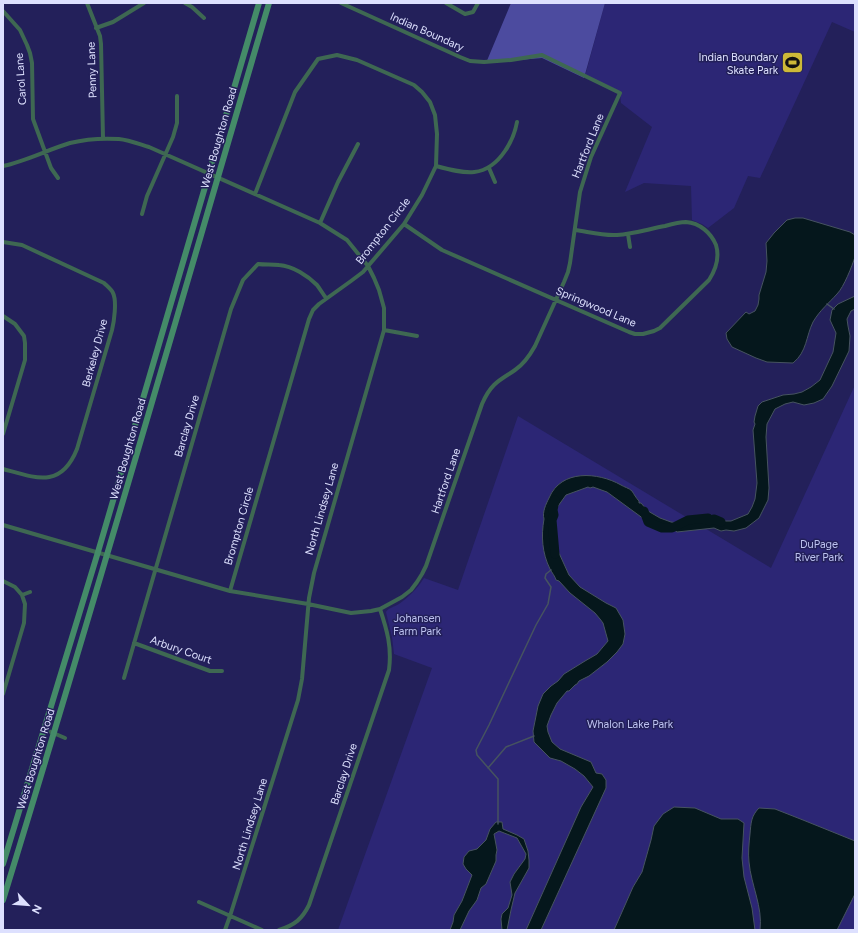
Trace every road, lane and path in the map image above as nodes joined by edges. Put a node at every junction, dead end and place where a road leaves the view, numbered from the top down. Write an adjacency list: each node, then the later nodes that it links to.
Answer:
1 (87, 3): 11 (street, Penny Lane)
2 (144, 3): 11 (street)
3 (185, 3): 10 (street)
4 (259, 3): 22 (main road, West Boughton Road)
5 (269, 3): 24 (main road, West Boughton Road)
6 (341, 3): 12 (street, Indian Boundary)
7 (446, 3): 8 (street)
8 (478, 3)
9 (3, 11): 17 (street, Carol Lane)
10 (204, 18)
11 (96, 28): 15 (street, Penny Lane)
12 (620, 94): 30 (street, Hartford Lane)
13 (177, 96): 18 (street)
14 (517, 122): 21 (street)
15 (103, 138): 17 (street); 18 (street)
16 (358, 144): 28 (street)
17 (45, 153): 19 (street); 23 (street, Carol Lane)
18 (166, 155): 22 (street); 27 (street)
19 (3, 166)
20 (436, 166): 21 (street); 26 (street, Brompton Circle); 29 (street, Brompton Circle)
21 (489, 168): 25 (street)
22 (209, 174): 24 (street, North Lindsey Lane); 43 (main road, West Boughton Road)
23 (58, 178)
24 (218, 178): 26 (street, North Lindsey Lane); 44 (main road, West Boughton Road)
25 (495, 182)
26 (255, 194): 28 (street, North Lindsey Lane)
27 (142, 214)
28 (320, 223): 34 (street, North Lindsey Lane)
29 (404, 224): 34 (street, Brompton Circle); 36 (street, Springwood Lane)
30 (575, 230): 31 (street, Springwood Lane); 36 (street, Hartford Lane)
31 (628, 234): 33 (street); 36 (street, Springwood Lane)
32 (3, 242): 41 (street, Berkeley Drive)
33 (630, 247)
34 (368, 266): 35 (street, Brompton Circle); 38 (street, North Lindsey Lane)
35 (326, 298): 45 (street, Barclay Drive); 47 (street, Brompton Circle)
36 (556, 299): 51 (street, Hartford Lane)
37 (3, 316): 40 (street)
38 (384, 330): 39 (street); 50 (street, North Lindsey Lane)
39 (417, 336)
40 (3, 434)
41 (3, 469)
42 (3, 525): 43 (street, Hartford Lane)
43 (98, 552): 44 (street, Hartford Lane); 56 (main road, West Boughton Road)
44 (107, 555): 45 (street, Hartford Lane); 57 (main road, West Boughton Road)
45 (155, 569): 47 (street, Hartford Lane); 52 (street, Barclay Drive)
46 (3, 581): 49 (street)
47 (230, 591): 50 (street, Hartford Lane)
48 (30, 592): 49 (street)
49 (22, 595): 55 (street)
50 (308, 604): 51 (street, Hartford Lane); 62 (street, North Lindsey Lane)
51 (380, 609): 65 (street, Barclay Drive)
52 (134, 643): 53 (street, Arbury Court); 54 (street, Barclay Drive)
53 (222, 671)
54 (124, 678)
55 (3, 694)
56 (44, 729): 57 (street); 59 (main road, West Boughton Road)
57 (54, 733): 58 (street); 60 (main road, West Boughton Road)
58 (65, 738)
59 (3, 864)
60 (3, 900)
61 (199, 902): 62 (street)
62 (230, 916): 63 (street, North Lindsey Lane); 64 (street)
63 (224, 930)
64 (262, 930)
65 (280, 930)

